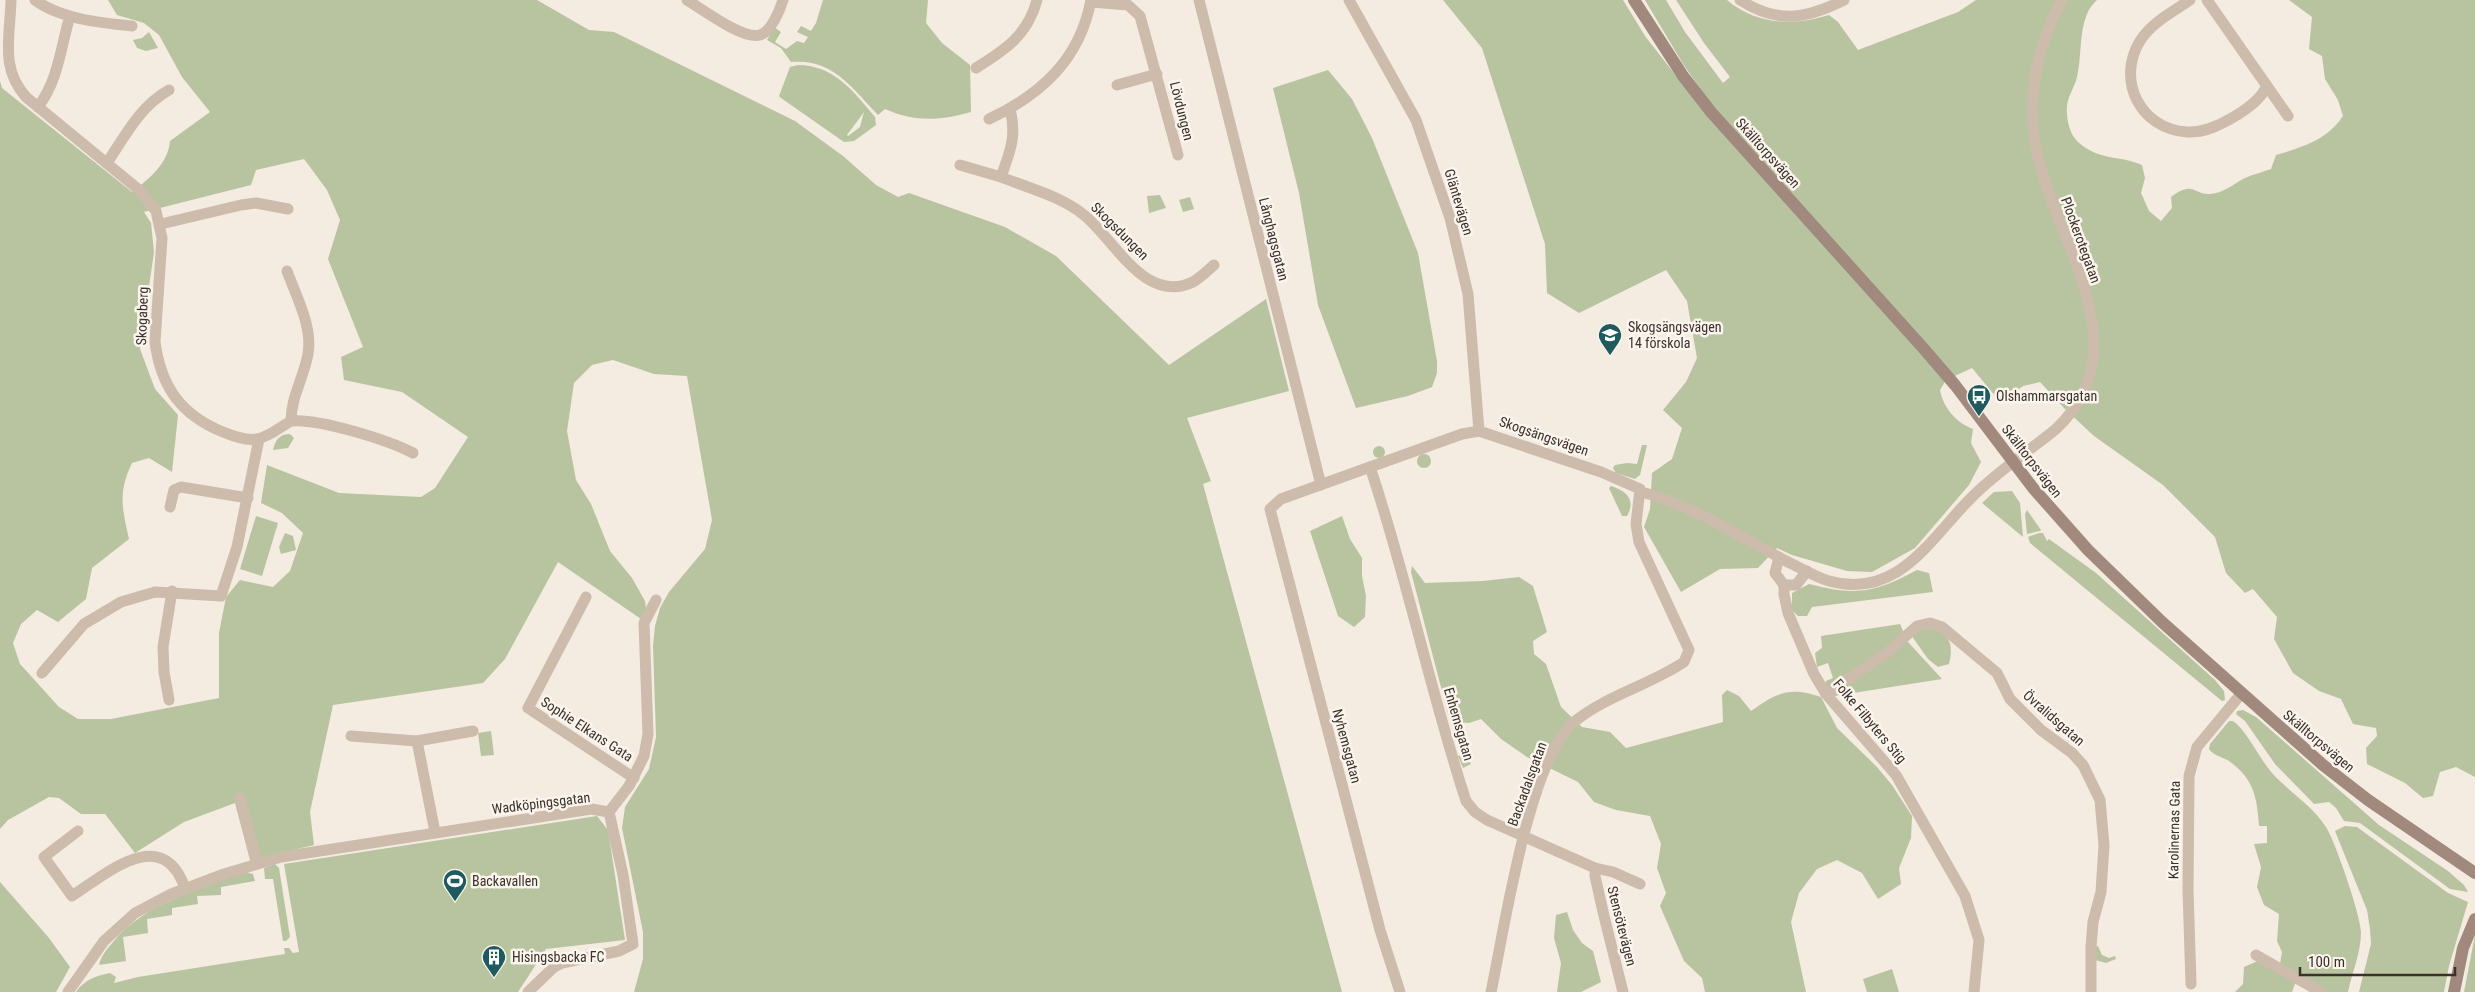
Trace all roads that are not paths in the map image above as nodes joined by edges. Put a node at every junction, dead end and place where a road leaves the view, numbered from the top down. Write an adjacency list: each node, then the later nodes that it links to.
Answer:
1 (10, 0): 22 (street, Skogaberg)
2 (35, 0): 16 (street)
3 (687, 0): 4 (street)
4 (783, 0)
5 (1037, 0): 17 (street)
6 (1199, 0): 40 (street, Långhagsgatan)
7 (1349, 0): 35 (street, Gläntevägen)
8 (1634, 0): 38 (street, Skälltorpsvägen)
9 (1740, 0): 10 (street)
10 (1844, 0)
11 (2062, 0): 38 (street, Plockerotegatan)
12 (2190, 0): 20 (street)
13 (2207, 0): 20 (street)
14 (1091, 1): 18 (street, Lövdungen); 23 (street)
15 (68, 23): 22 (street)
16 (132, 26)
17 (976, 68)
18 (1157, 74): 19 (street, Lövdungen); 26 (street, Lövdungen)
19 (1117, 85)
20 (2266, 87): 24 (street)
21 (169, 90): 27 (street)
22 (38, 108): 27 (street, Skogaberg)
23 (1010, 109): 25 (street); 29 (street)
24 (2288, 116)
25 (989, 119)
26 (1178, 155)
27 (107, 163): 31 (street, Skogaberg)
28 (960, 165): 29 (street, Skogsdungen)
29 (1001, 177): 32 (street, Skogsdungen)
30 (288, 209): 31 (street)
31 (160, 224): 36 (street, Skogaberg)
32 (1214, 265)
33 (287, 271): 34 (street)
34 (291, 421): 36 (street); 37 (street)
35 (1479, 431): 39 (street, Skogsängsvägen); 41 (street, Skogsängsvägen)
36 (259, 439): 42 (street)
37 (413, 453)
38 (2013, 463): 46 (street); 53 (street, Skälltorpsvägen)
39 (1370, 468): 40 (street, Skogsängsvägen); 63 (street, Enhemsgatan)
40 (1321, 485): 44 (street, Skogsängsvägen)
41 (1640, 492): 45 (street); 63 (street, Backadalsgatan)
42 (248, 498): 43 (street); 48 (street)
43 (170, 506)
44 (1271, 507): 74 (street, Nyhemsgatan)
45 (1779, 557): 46 (street); 47 (street)
46 (1806, 571): 47 (street)
47 (1784, 585): 52 (street, Folke Filbyters Stig)
48 (172, 591): 51 (street); 54 (street)
49 (586, 597): 58 (street, Sophie Elkans Gata)
50 (656, 600): 58 (street)
51 (42, 673)
52 (1826, 694): 77 (street, Folke Filbyters Stig); 78 (street, Övralidsgatan)
53 (2242, 694): 66 (street, Skälltorpsvägen); 71 (street, Karolinernas Gata)
54 (169, 700)
55 (473, 731): 57 (street)
56 (351, 736): 57 (street)
57 (416, 741): 62 (street)
58 (634, 778): 60 (street)
59 (240, 798): 64 (street)
60 (609, 812): 62 (street, Wadköpingsgatan); 73 (street, Wadköpingsgatan)
61 (78, 831): 68 (street)
62 (435, 832): 64 (street, Wadköpingsgatan)
63 (1524, 836): 65 (street, Enhemsgatan); 75 (street, Backadalsgatan)
64 (257, 863): 68 (street, Wadköpingsgatan)
65 (1595, 868): 67 (street, Enhemsgatan); 76 (street, Stensötevägen)
66 (2475, 873)
67 (1640, 884)
68 (185, 888): 72 (street, Wadköpingsgatan)
69 (2475, 919): 80 (street)
70 (2256, 955): 79 (street)
71 (2191, 984)
72 (68, 992)
73 (528, 992)
74 (1400, 992)
75 (1491, 992)
76 (1623, 992)
77 (1974, 992)
78 (2090, 992)
79 (2321, 992)
80 (2454, 992)

